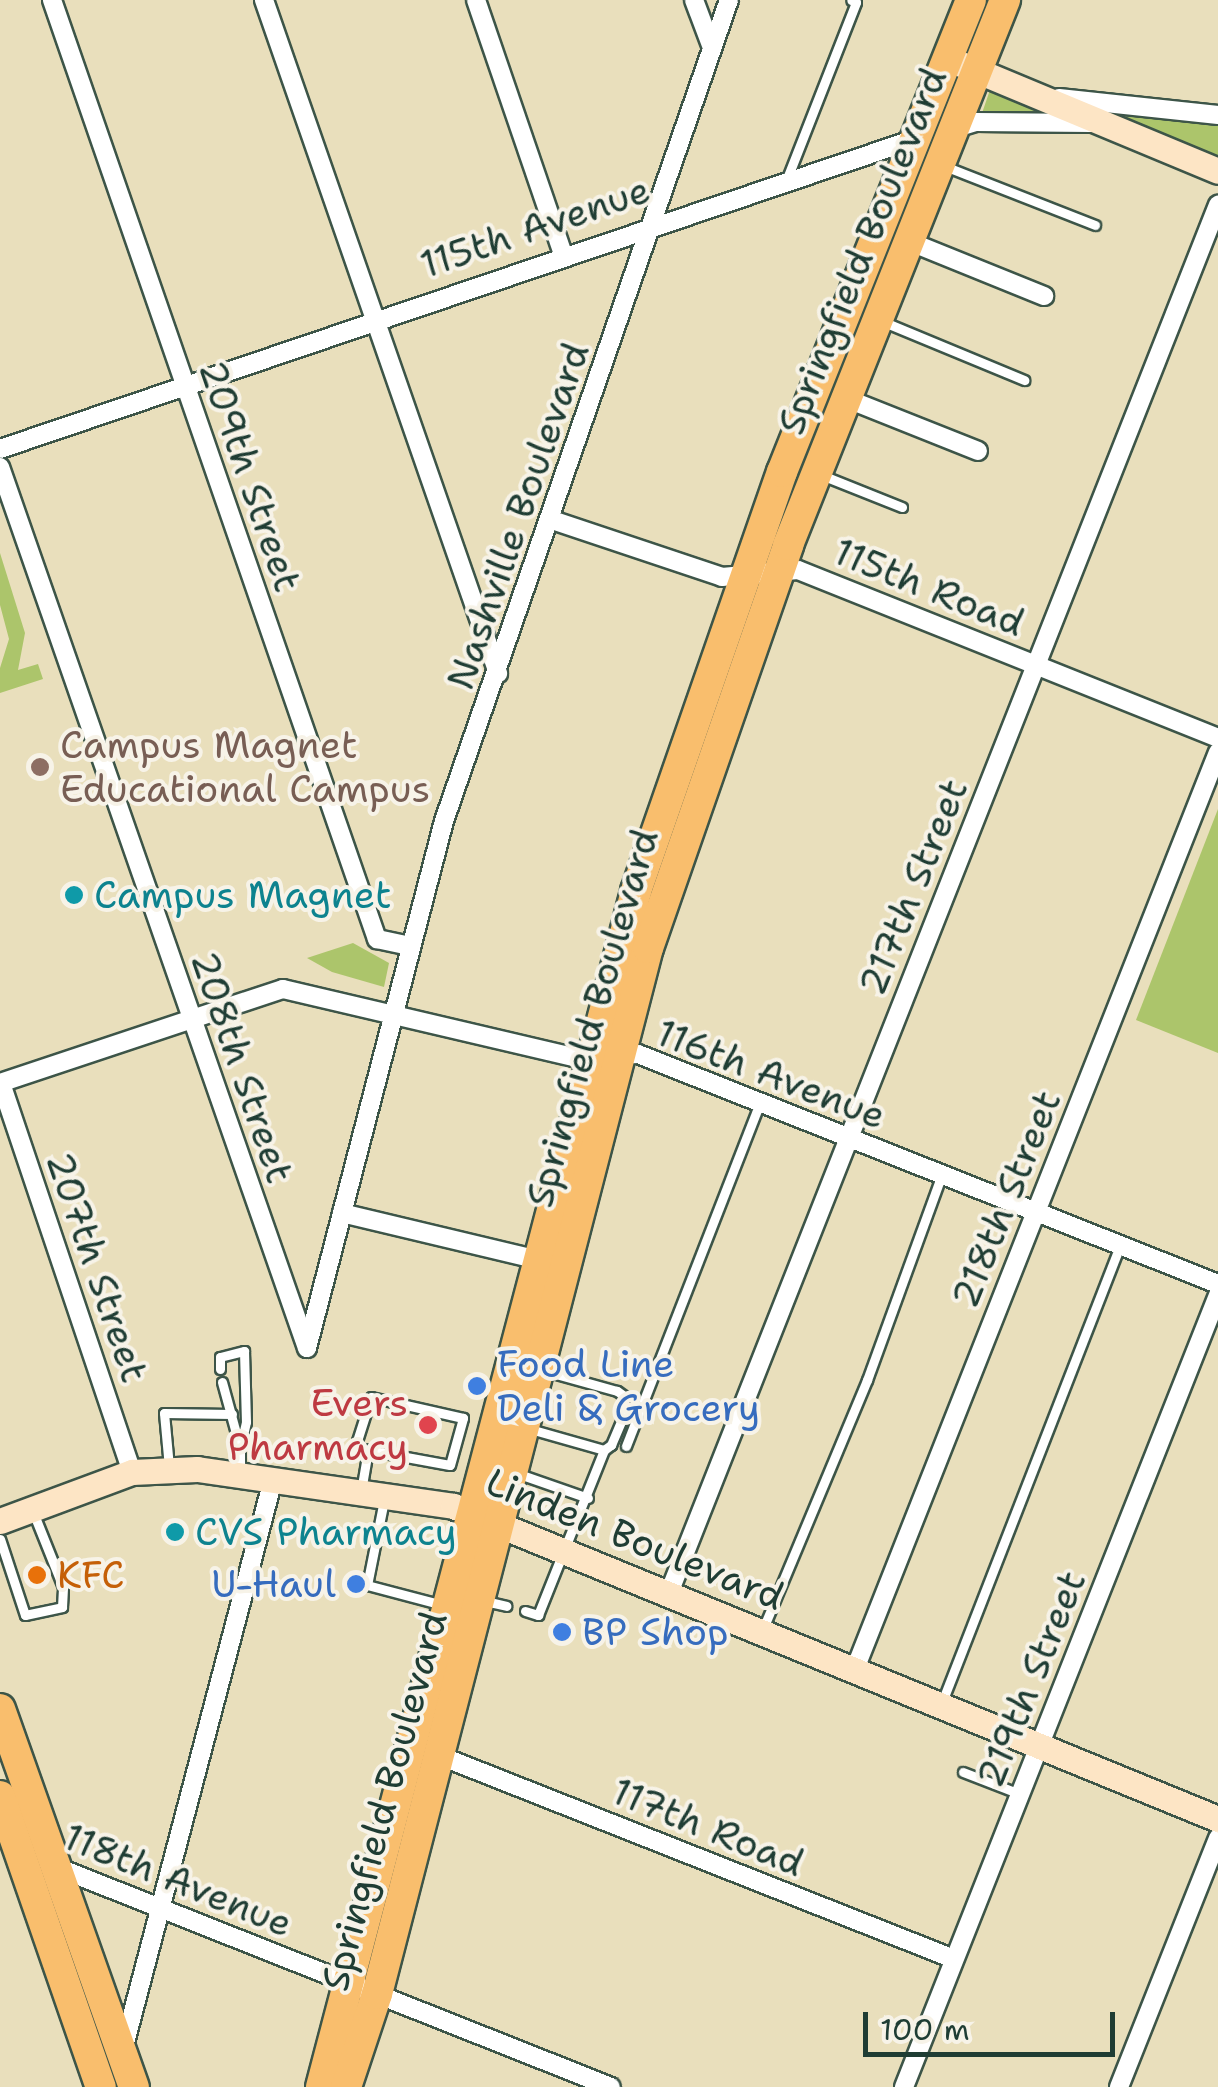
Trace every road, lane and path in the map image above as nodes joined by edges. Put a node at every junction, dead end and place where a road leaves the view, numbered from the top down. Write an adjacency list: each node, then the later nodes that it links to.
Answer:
1 (52, 0): 29 (street, 209th Street)
2 (264, 0): 27 (street)
3 (476, 0): 24 (street)
4 (694, 0): 9 (street)
5 (729, 0): 9 (street, Nashville Boulevard)
6 (971, 0): 10 (main road, Springfield Boulevard)
7 (1006, 0): 11 (main road, Springfield Boulevard)
8 (855, 1): 19 (lane)
9 (712, 48): 22 (street, Nashville Boulevard)
10 (948, 59): 11 (main road, 115th Avenue); 16 (main road, Springfield Boulevard)
11 (977, 71): 12 (main road, 115th Avenue); 15 (main road, Springfield Boulevard)
12 (1037, 96): 13 (street); 14 (main road, 115th Avenue)
13 (1218, 115)
14 (1102, 123): 15 (street, 115th Avenue); 18 (main road, 115th Avenue)
15 (954, 129): 16 (street, 115th Avenue); 17 (main road, Springfield Boulevard)
16 (915, 139): 19 (street, 115th Avenue); 38 (main road, Springfield Boulevard)
17 (939, 164): 21 (lane); 23 (main road, Springfield Boulevard)
18 (1218, 171)
19 (786, 181): 22 (street, 115th Avenue)
20 (1218, 205): 39 (street, 217th Street)
21 (1095, 225)
22 (654, 226): 24 (street, 115th Avenue); 36 (street, Nashville Boulevard)
23 (908, 241): 25 (street); 26 (main road, Springfield Boulevard)
24 (564, 257): 27 (street, 115th Avenue)
25 (1044, 296)
26 (877, 319): 28 (lane); 30 (main road, Springfield Boulevard)
27 (374, 322): 29 (street, 115th Avenue); 40 (street)
28 (1024, 380)
29 (184, 386): 31 (street, 115th Avenue); 43 (street, 209th Street)
30 (846, 398): 32 (street); 34 (main road, Springfield Boulevard)
31 (0, 448)
32 (978, 451)
33 (0, 466): 45 (street, 208th Street)
34 (817, 473): 35 (lane); 37 (main road, Springfield Boulevard)
35 (902, 507)
36 (552, 520): 38 (street, 115th Road); 40 (street, Nashville Boulevard)
37 (778, 573): 38 (street, 115th Road); 39 (street, 115th Road); 46 (main road, Springfield Boulevard)
38 (744, 578): 46 (main road, Springfield Boulevard)
39 (1036, 664): 41 (street, 115th Road); 49 (street, 217th Street)
40 (498, 673): 43 (street, Nashville Boulevard)
41 (1218, 738)
42 (1218, 752): 51 (street, 218th Street)
43 (411, 946): 44 (street, Nashville Boulevard)
44 (393, 1015): 45 (street, 116th Avenue); 46 (street, 116th Avenue); 52 (street, Nashville Boulevard)
45 (190, 1018): 47 (street, 116th Avenue); 57 (street, 208th Street)
46 (607, 1055): 48 (street, 116th Avenue); 54 (main road, Springfield Boulevard); 59 (main road, Springfield Boulevard)
47 (0, 1083): 69 (street, 207th Street)
48 (760, 1102): 49 (street, 116th Avenue); 64 (lane)
49 (849, 1138): 50 (street, 116th Avenue); 80 (street, 217th Street)
50 (942, 1174): 51 (street, 116th Avenue); 83 (lane)
51 (1036, 1212): 53 (street, 116th Avenue); 84 (street, 218th Street)
52 (342, 1213): 54 (street); 57 (street, Nashville Boulevard)
53 (1121, 1245): 55 (street, 116th Avenue); 85 (lane)
54 (540, 1260): 63 (main road, Springfield Boulevard)
55 (1218, 1284)
56 (1218, 1295): 87 (street, 219th Street)
57 (306, 1348)
58 (220, 1369): 65 (lane)
59 (538, 1370): 63 (main road, Springfield Boulevard); 67 (lane)
60 (222, 1382): 61 (lane)
61 (232, 1414): 65 (lane); 68 (lane)
62 (463, 1418): 63 (lane); 66 (lane); 66 (lane)
63 (509, 1427): 67 (lane); 70 (main road, Springfield Boulevard); 76 (main road, Springfield Boulevard)
64 (626, 1446)
65 (240, 1448): 71 (lane)
66 (368, 1450): 73 (lane)
67 (604, 1450): 74 (lane)
68 (170, 1470): 69 (main road, Linden Boulevard); 71 (main road, Linden Boulevard)
69 (132, 1472): 75 (main road, Linden Boulevard)
70 (511, 1472): 74 (lane); 76 (main road, Springfield Boulevard)
71 (240, 1475): 72 (main road, Linden Boulevard)
72 (273, 1480): 73 (main road, Linden Boulevard); 96 (street)
73 (372, 1495): 76 (main road, Linden Boulevard); 81 (lane)
74 (588, 1498): 79 (lane)
75 (32, 1509): 77 (main road, Linden Boulevard); 78 (lane)
76 (485, 1517): 79 (main road, Linden Boulevard); 81 (main road, Springfield Boulevard)
77 (0, 1521)
78 (0, 1539)
79 (567, 1551): 80 (main road, Linden Boulevard); 82 (lane)
80 (669, 1593): 83 (main road, Linden Boulevard)
81 (477, 1604): 88 (main road, Springfield Boulevard); 98 (main road, Springfield Boulevard)
82 (525, 1611)
83 (762, 1631): 84 (main road, Linden Boulevard)
84 (855, 1669): 85 (main road, Linden Boulevard)
85 (941, 1705): 87 (main road, Linden Boulevard)
86 (0, 1708): 95 (main road)
87 (1039, 1746): 90 (street, 219th Street); 92 (main road, Linden Boulevard)
88 (438, 1755): 97 (street, 117th Road); 98 (main road, Springfield Boulevard)
89 (963, 1772): 90 (lane)
90 (1020, 1794): 97 (street, 219th Street)
91 (0, 1796): 94 (main road)
92 (1218, 1819)
93 (1218, 1838): 106 (street)
94 (10, 1847): 95 (street, 118th Avenue); 100 (main road)
95 (55, 1866): 96 (street, 118th Avenue); 99 (main road)
96 (161, 1908): 98 (street, 118th Avenue); 99 (street)
97 (954, 1959): 105 (street, 219th Street)
98 (364, 1989): 102 (main road, Springfield Boulevard); 103 (main road, Springfield Boulevard); 104 (street, 118th Avenue)
99 (122, 2051): 101 (main road)
100 (101, 2087)
101 (134, 2087)
102 (321, 2087)
103 (346, 2087)
104 (611, 2087)
105 (904, 2087)
106 (1119, 2087)

